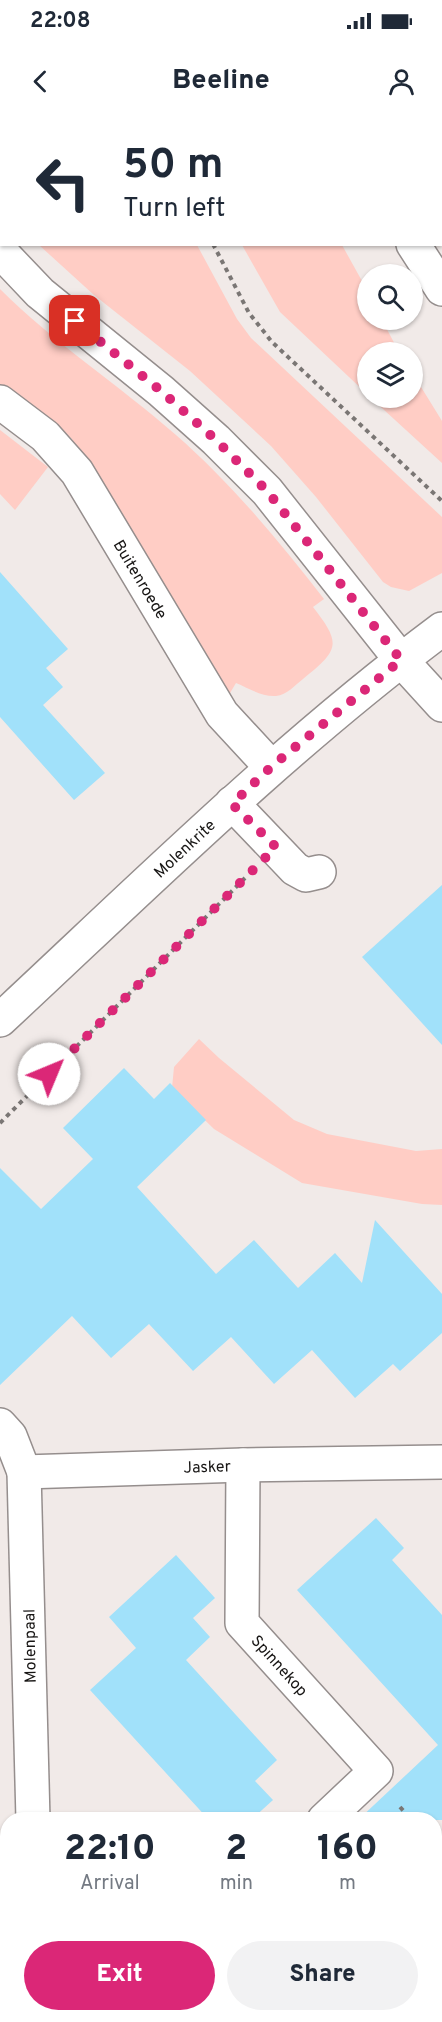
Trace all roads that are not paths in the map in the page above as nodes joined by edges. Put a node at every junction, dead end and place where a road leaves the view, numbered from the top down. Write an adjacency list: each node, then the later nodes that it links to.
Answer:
1 (414, 246): 3 (street)
2 (0, 251): 6 (street)
3 (442, 289)
4 (0, 402): 8 (street, Buitenroede)
5 (442, 629): 6 (street, Molenkrite)
6 (401, 660): 7 (street); 8 (street, Molenkrite)
7 (442, 705)
8 (271, 767): 9 (street, Molenkrite)
9 (232, 804): 10 (street); 11 (street, Molenkrite)
10 (319, 872)
11 (0, 1020)
12 (0, 1425): 15 (street)
13 (442, 1462): 14 (street, Jasker)
14 (243, 1465): 15 (street, Jasker); 17 (street, Spinnekop)
15 (24, 1472): 16 (street, Molenpaal)
16 (33, 1812)
17 (332, 1812)

